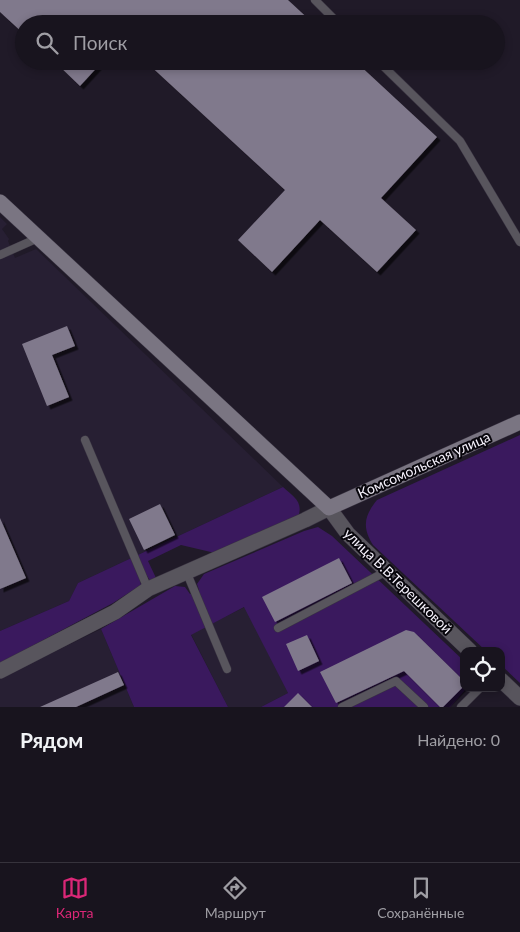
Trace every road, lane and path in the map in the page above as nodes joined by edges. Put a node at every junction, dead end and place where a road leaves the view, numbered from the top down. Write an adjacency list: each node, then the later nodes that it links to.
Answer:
1 (315, 0): 2 (lane)
2 (330, 15)
3 (387, 70): 6 (lane)
4 (0, 202): 5 (main road)
5 (38, 238): 7 (lane); 10 (main road)
6 (520, 242)
7 (0, 255)
8 (520, 422): 10 (main road, Комсомольская улица)
9 (85, 440): 13 (lane)
10 (329, 508): 11 (street); 12 (street, улица В.В.Терешковой)
11 (186, 571): 13 (street); 16 (lane)
12 (387, 571): 14 (lane); 15 (street, улица В.В.Терешковой)
13 (148, 589): 17 (street)
14 (278, 628)
15 (466, 647)
16 (227, 668)
17 (0, 671)
18 (505, 684): 20 (street)
19 (476, 692): 23 (lane)
20 (520, 698)
21 (342, 707): 22 (lane)
22 (424, 707)
23 (461, 707)

